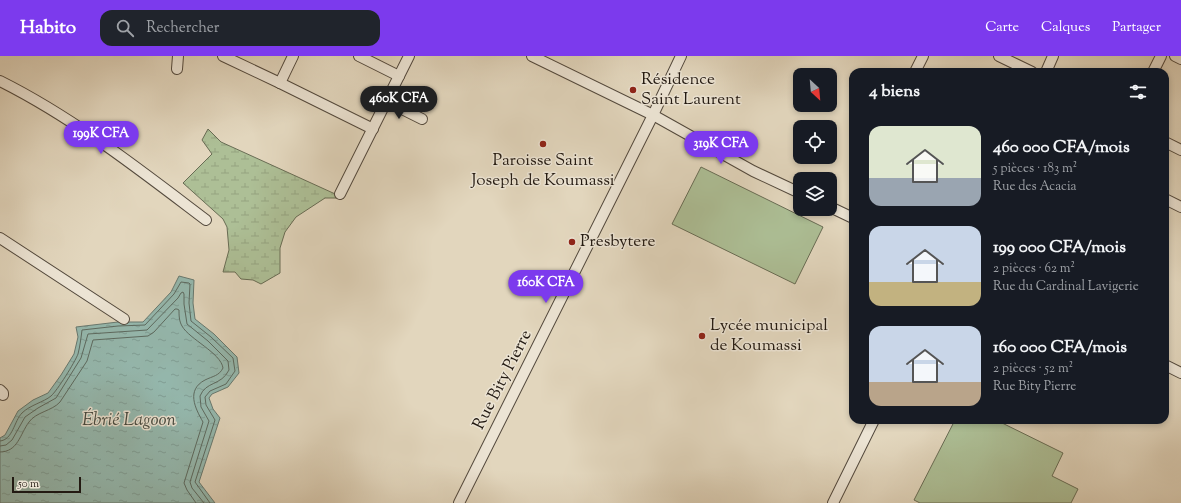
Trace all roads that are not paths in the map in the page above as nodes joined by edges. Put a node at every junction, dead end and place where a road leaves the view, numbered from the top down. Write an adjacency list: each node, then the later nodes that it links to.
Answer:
1 (178, 56): 18 (street)
2 (223, 56): 21 (street)
3 (293, 56): 21 (street)
4 (359, 56): 19 (street)
5 (409, 56): 19 (street)
6 (532, 56): 23 (street)
7 (681, 56): 23 (street, Rue Bity Pierre)
8 (923, 56): 14 (street)
9 (999, 56): 15 (street)
10 (1053, 56): 16 (street)
11 (1161, 56): 17 (street)
12 (1175, 56): 13 (street)
13 (1181, 59)
14 (917, 68)
15 (1024, 68)
16 (1048, 68)
17 (1155, 68)
18 (177, 69)
19 (399, 76): 22 (street)
20 (0, 81): 34 (street)
21 (280, 83): 25 (street)
22 (386, 101): 24 (street); 25 (street)
23 (653, 115): 28 (street); 40 (street, Rue Bity Pierre)
24 (422, 119)
25 (373, 129): 29 (street)
26 (1169, 144): 27 (street)
27 (1181, 150)
28 (793, 190)
29 (340, 194)
30 (1169, 201): 31 (street)
31 (1181, 207)
32 (837, 210): 33 (street)
33 (849, 216)
34 (206, 220)
35 (0, 238): 36 (street)
36 (124, 319)
37 (1169, 367): 38 (street)
38 (1181, 373)
39 (872, 424): 41 (street)
40 (459, 503)
41 (833, 503)

